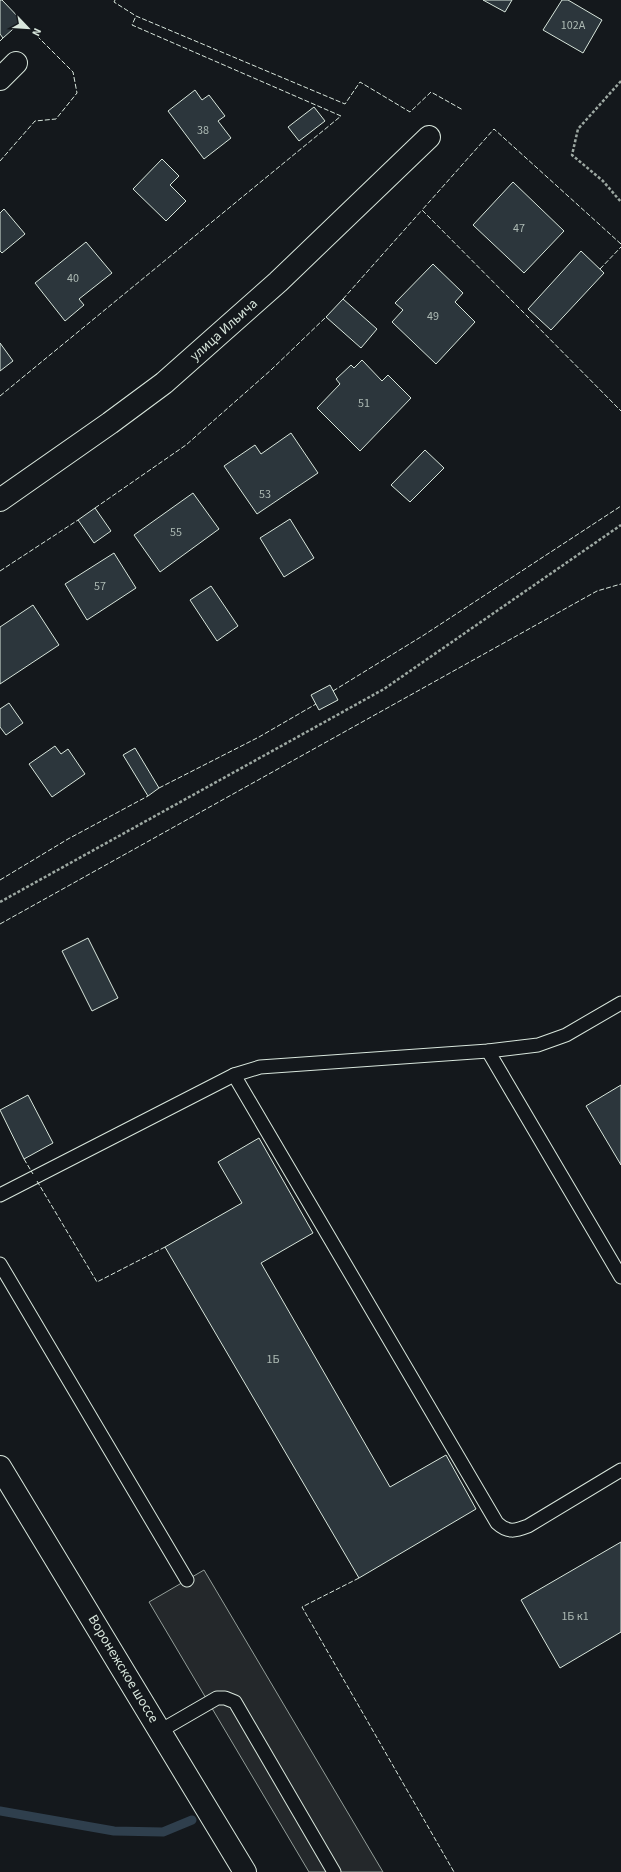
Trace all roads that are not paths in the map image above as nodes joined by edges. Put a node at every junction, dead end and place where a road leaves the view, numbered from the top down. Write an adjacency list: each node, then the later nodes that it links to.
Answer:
1 (16, 63): 2 (street)
2 (0, 79)
3 (429, 137): 4 (street, улица Ильича)
4 (0, 500)
5 (621, 1003): 6 (lane)
6 (488, 1051): 7 (lane); 10 (lane)
7 (234, 1075): 8 (lane); 12 (lane)
8 (0, 1195)
9 (0, 1264): 13 (lane)
10 (621, 1276)
11 (0, 1467): 14 (street, Воронежское шоссе)
12 (621, 1470)
13 (187, 1580)
14 (160, 1731): 15 (street, Воронежское шоссе); 16 (lane)
15 (245, 1872)
16 (334, 1872)

